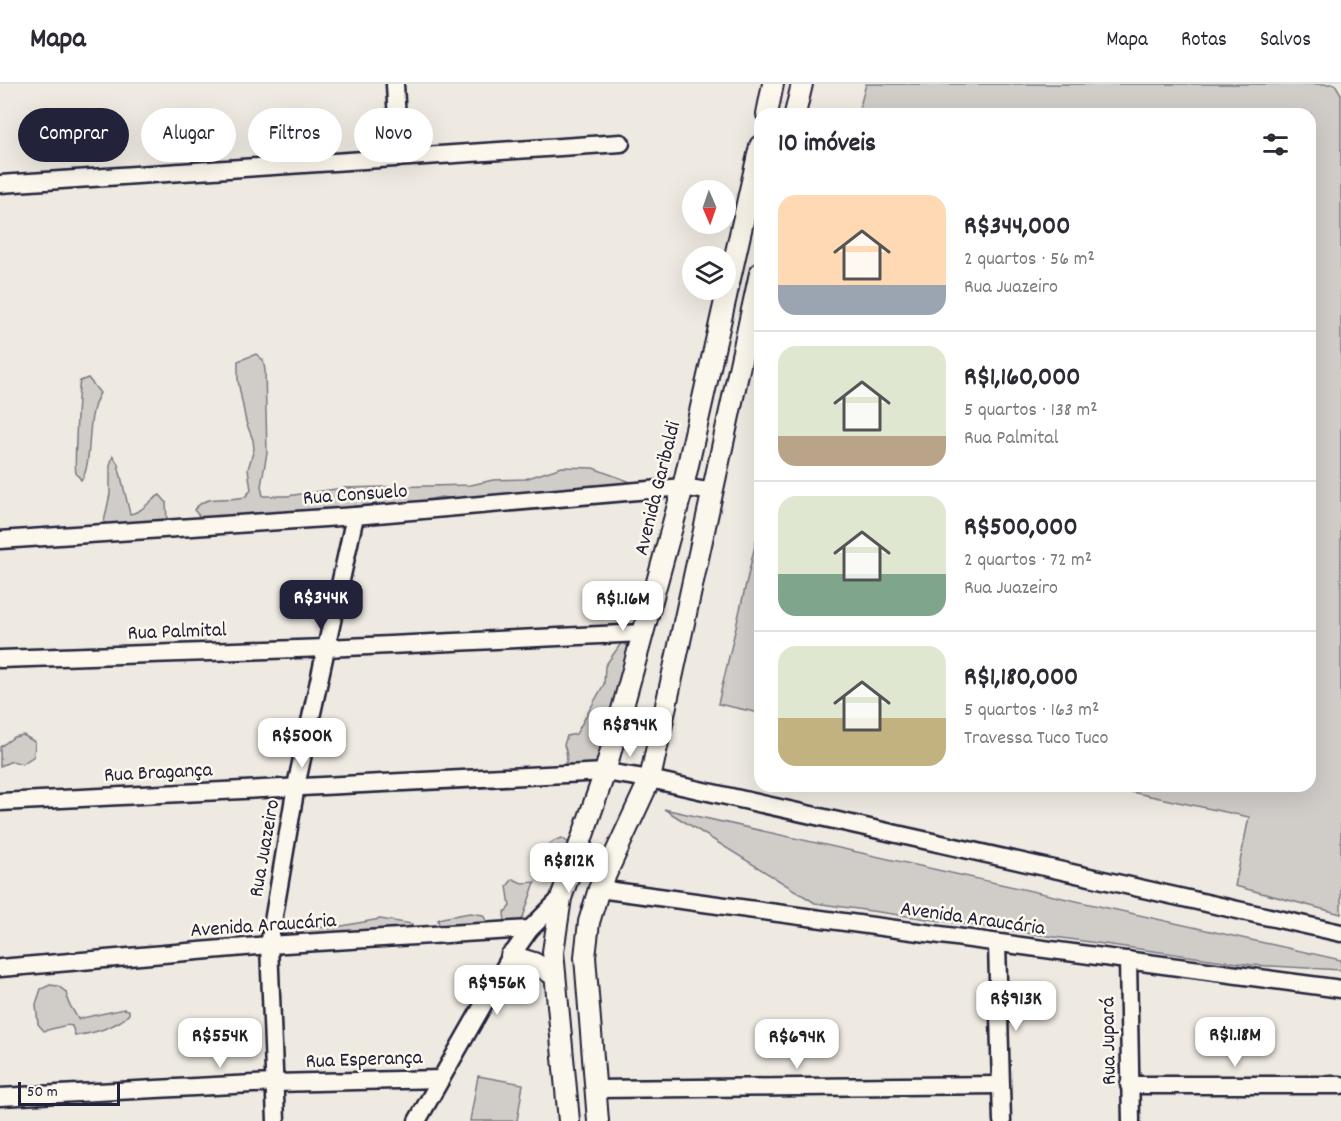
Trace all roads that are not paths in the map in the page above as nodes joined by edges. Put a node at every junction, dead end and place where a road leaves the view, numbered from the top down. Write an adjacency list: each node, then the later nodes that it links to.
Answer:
1 (395, 84): 4 (street)
2 (773, 84): 5 (main road)
3 (802, 84): 6 (main road)
4 (396, 108)
5 (768, 108)
6 (796, 108)
7 (621, 143): 8 (street)
8 (433, 156)
9 (354, 161): 11 (street)
10 (754, 173): 13 (main road, Avenida Garibaldi)
11 (0, 184)
12 (754, 301): 14 (main road)
13 (683, 487): 14 (street, Rua Consuelo); 15 (street, Rua Consuelo); 17 (main road, Avenida Garibaldi)
14 (713, 492): 21 (main road)
15 (356, 516): 16 (street, Rua Consuelo); 18 (street, Rua Juazeiro)
16 (0, 540)
17 (642, 633): 18 (street, Rua Palmital); 20 (main road, Avenida Garibaldi)
18 (326, 648): 19 (street, Rua Palmital); 22 (street, Rua Juazeiro)
19 (0, 659)
20 (605, 772): 21 (street, Rua Bragança); 22 (street, Rua Bragança); 24 (main road, Avenida Garibaldi)
21 (650, 779): 25 (main road); 28 (street)
22 (297, 786): 23 (street, Rua Bragança); 30 (street, Rua Juazeiro)
23 (0, 802)
24 (572, 866): 25 (main road); 26 (main road, Avenida Garibaldi)
25 (599, 889): 29 (street, Avenida Araucária); 41 (main road)
26 (561, 898): 27 (street); 34 (main road, Avenida Garibaldi)
27 (530, 929): 30 (street, Avenida Araucária); 31 (street)
28 (1341, 933)
29 (997, 944): 32 (street, Avenida Araucária); 38 (street)
30 (269, 945): 33 (street, Avenida Araucária); 37 (street, Rua Juazeiro)
31 (512, 956): 34 (main road); 36 (street)
32 (1128, 960): 35 (street, Avenida Araucária); 39 (street, Rua Jupará)
33 (0, 968)
34 (554, 975): 45 (main road, Avenida Garibaldi)
35 (1341, 989)
36 (441, 1078): 37 (street, Rua Esperança); 44 (street)
37 (274, 1083): 42 (street, Rua Esperança); 43 (street, Rua Juazeiro)
38 (1000, 1085): 41 (street); 47 (street)
39 (1130, 1085): 40 (street); 48 (street, Rua Jupará)
40 (1341, 1085)
41 (595, 1089): 46 (main road)
42 (0, 1097)
43 (276, 1121)
44 (417, 1121)
45 (569, 1121)
46 (598, 1121)
47 (1002, 1121)
48 (1131, 1121)

